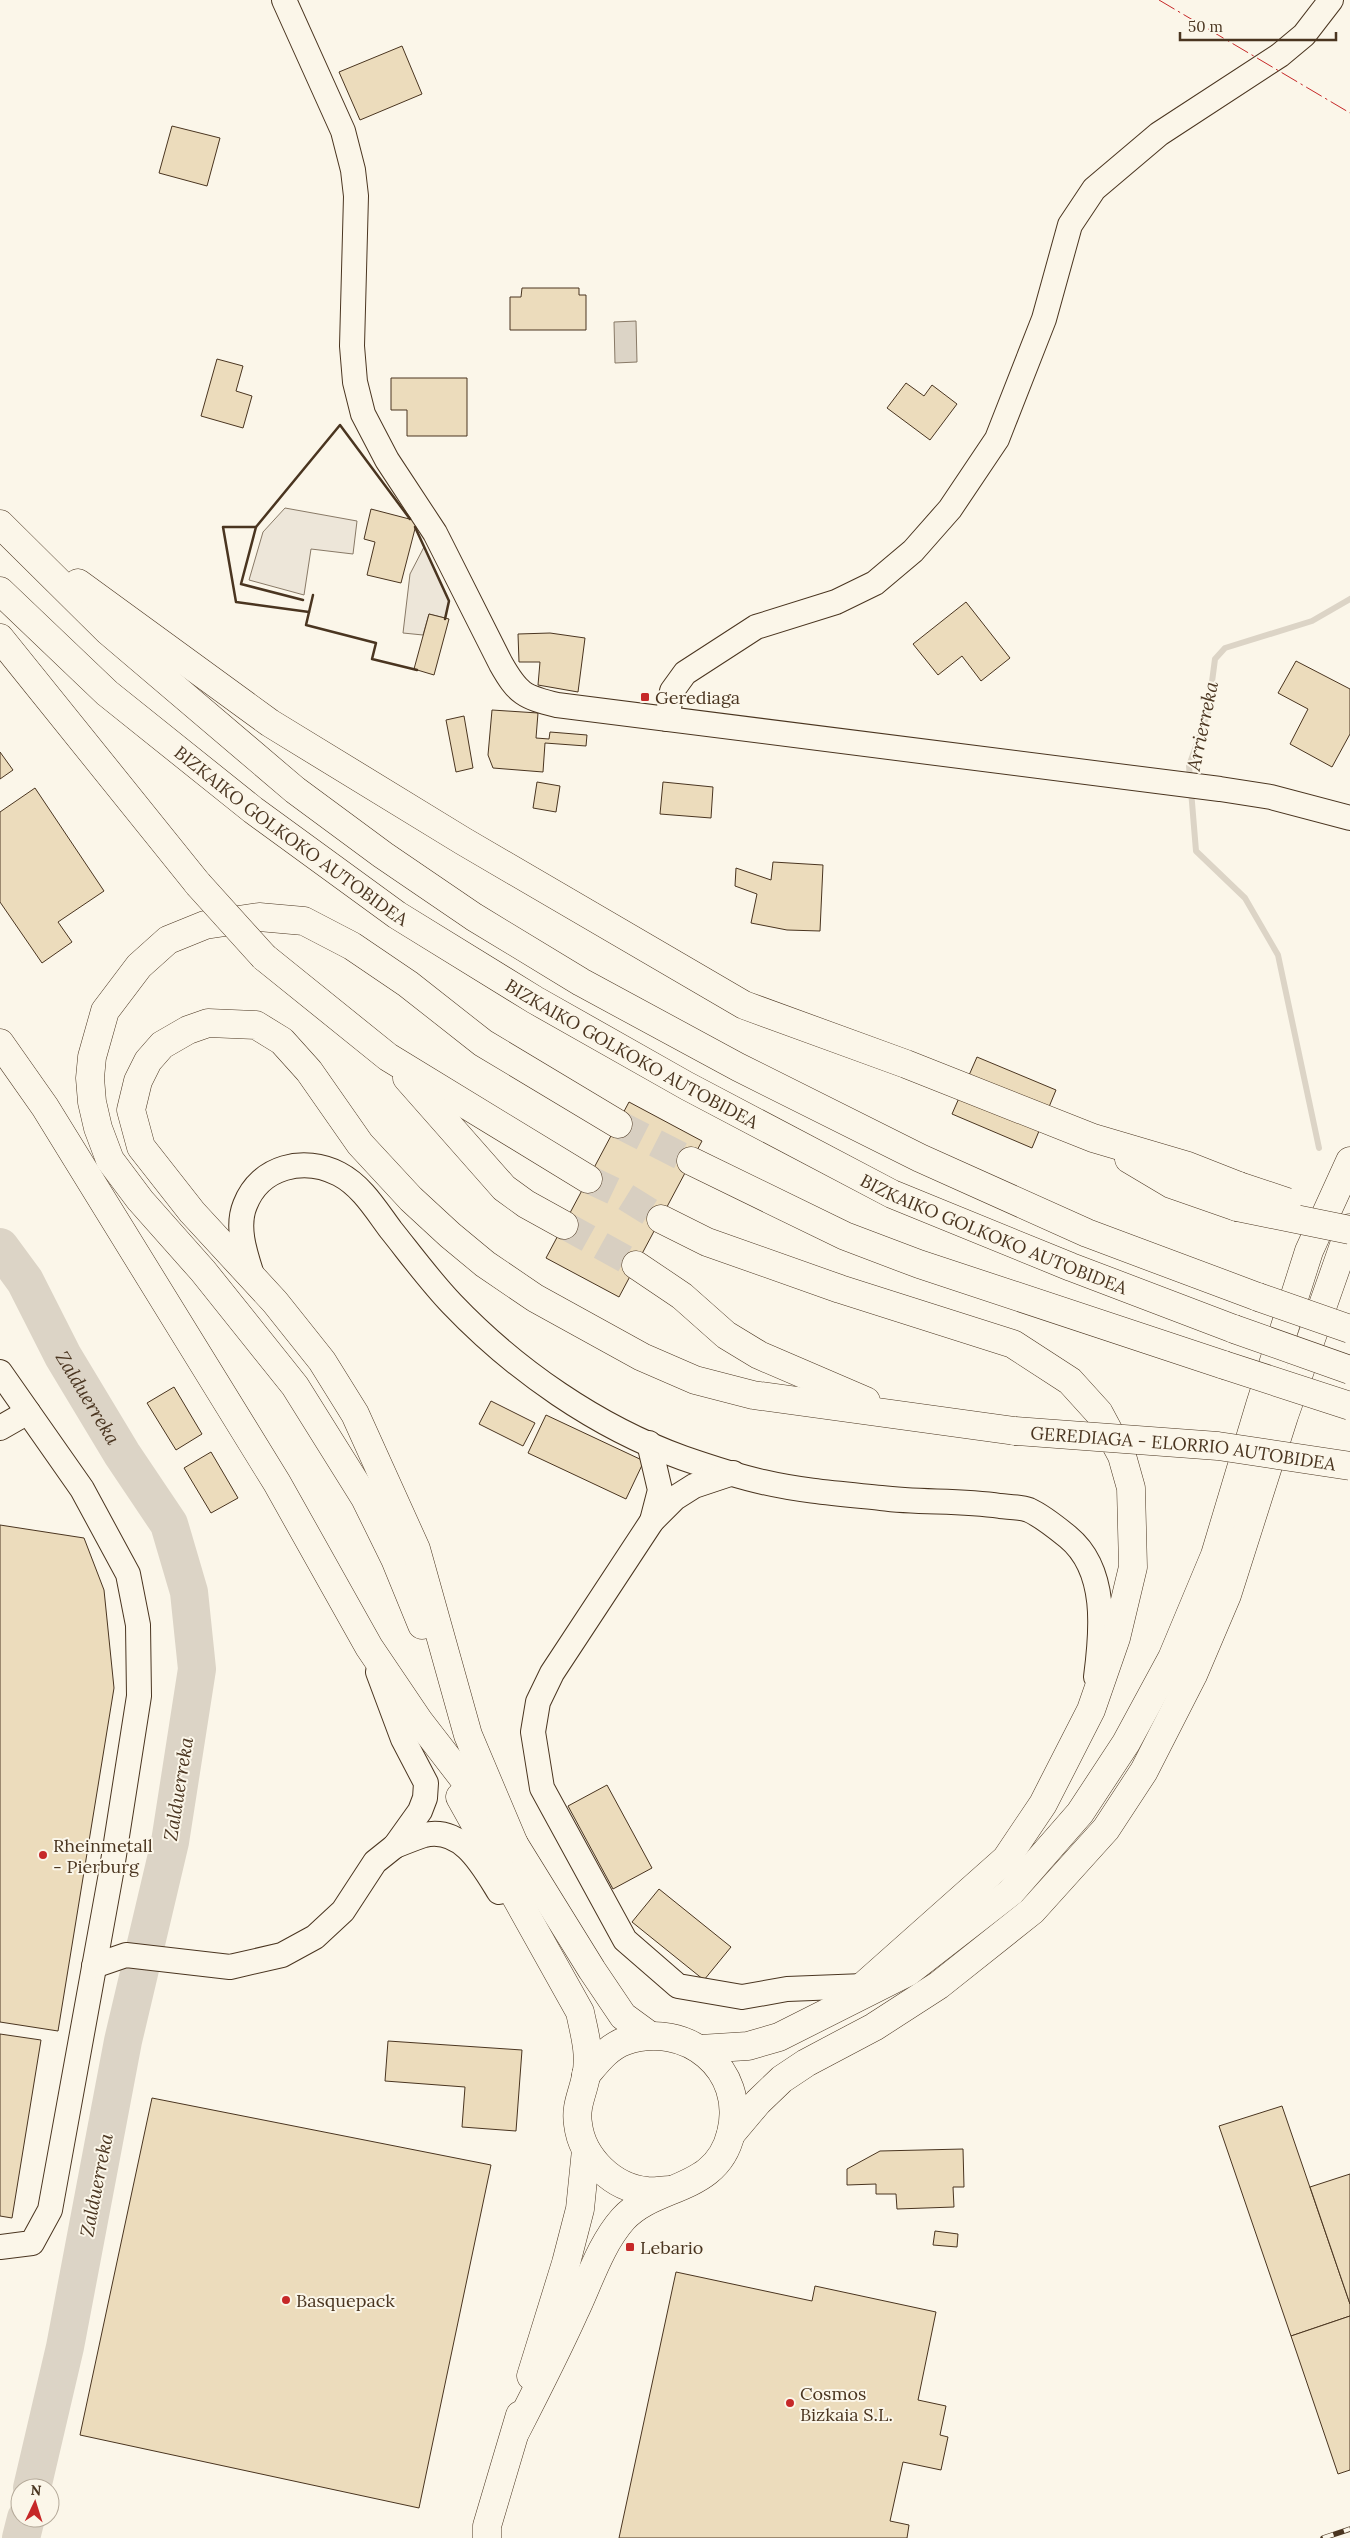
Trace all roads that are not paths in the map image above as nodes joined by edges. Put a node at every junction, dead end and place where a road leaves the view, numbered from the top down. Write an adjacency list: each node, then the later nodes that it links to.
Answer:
1 (284, 0): 7 (street)
2 (1331, 0): 7 (street)
3 (0, 524): 4 (main road, BIZKAIKO GOLKOKO AUTOBIDEA)
4 (24, 549): 15 (main road); 22 (main road, BIZKAIKO GOLKOKO AUTOBIDEA, bridge)
5 (0, 591): 23 (main road, BIZKAIKO GOLKOKO AUTOBIDEA, bridge)
6 (0, 638): 10 (main road, bridge)
7 (667, 719): 8 (street)
8 (1350, 818)
9 (0, 1043): 33 (main road)
10 (388, 1057): 14 (main road); 18 (main road)
11 (618, 1124): 36 (main road)
12 (691, 1161): 25 (main road, bridge)
13 (1350, 1161): 41 (main road)
14 (588, 1179)
15 (1238, 1196): 16 (main road, bridge); 19 (main road, bridge)
16 (1350, 1213)
17 (660, 1219): 34 (main road)
18 (564, 1225)
19 (1350, 1229): 45 (main road)
20 (636, 1265): 27 (main road)
21 (252, 1275): 27 (main road); 29 (street); 36 (main road)
22 (1350, 1329)
23 (1350, 1370)
24 (0, 1372): 26 (street)
25 (1350, 1406)
26 (28, 1412): 28 (street); 40 (street)
27 (929, 1419): 30 (main road, GEREDIAGA - ELORRIO AUTOBIDEA, bridge)
28 (0, 1428)
29 (649, 1442): 31 (street); 32 (street)
30 (1350, 1466)
31 (733, 1473): 32 (street); 34 (street)
32 (652, 1520): 41 (street)
33 (369, 1647): 35 (main road); 38 (street)
34 (1091, 1710): 41 (main road)
35 (418, 1721): 37 (main road); 39 (main road)
36 (468, 1735): 37 (main road)
37 (514, 1844): 42 (main road)
38 (395, 1846): 39 (street); 40 (street)
39 (537, 1934): 44 (main road)
40 (94, 1966): 48 (street)
41 (854, 1995): 43 (main road)
42 (649, 2035): 43 (main road); 44 (main road)
43 (700, 2049): 45 (main road)
44 (586, 2075): 46 (main road)
45 (731, 2134): 47 (main road)
46 (586, 2150): 47 (main road); 49 (main road)
47 (673, 2190): 49 (main road)
48 (0, 2247)
49 (516, 2431): 50 (main road)
50 (487, 2538)

